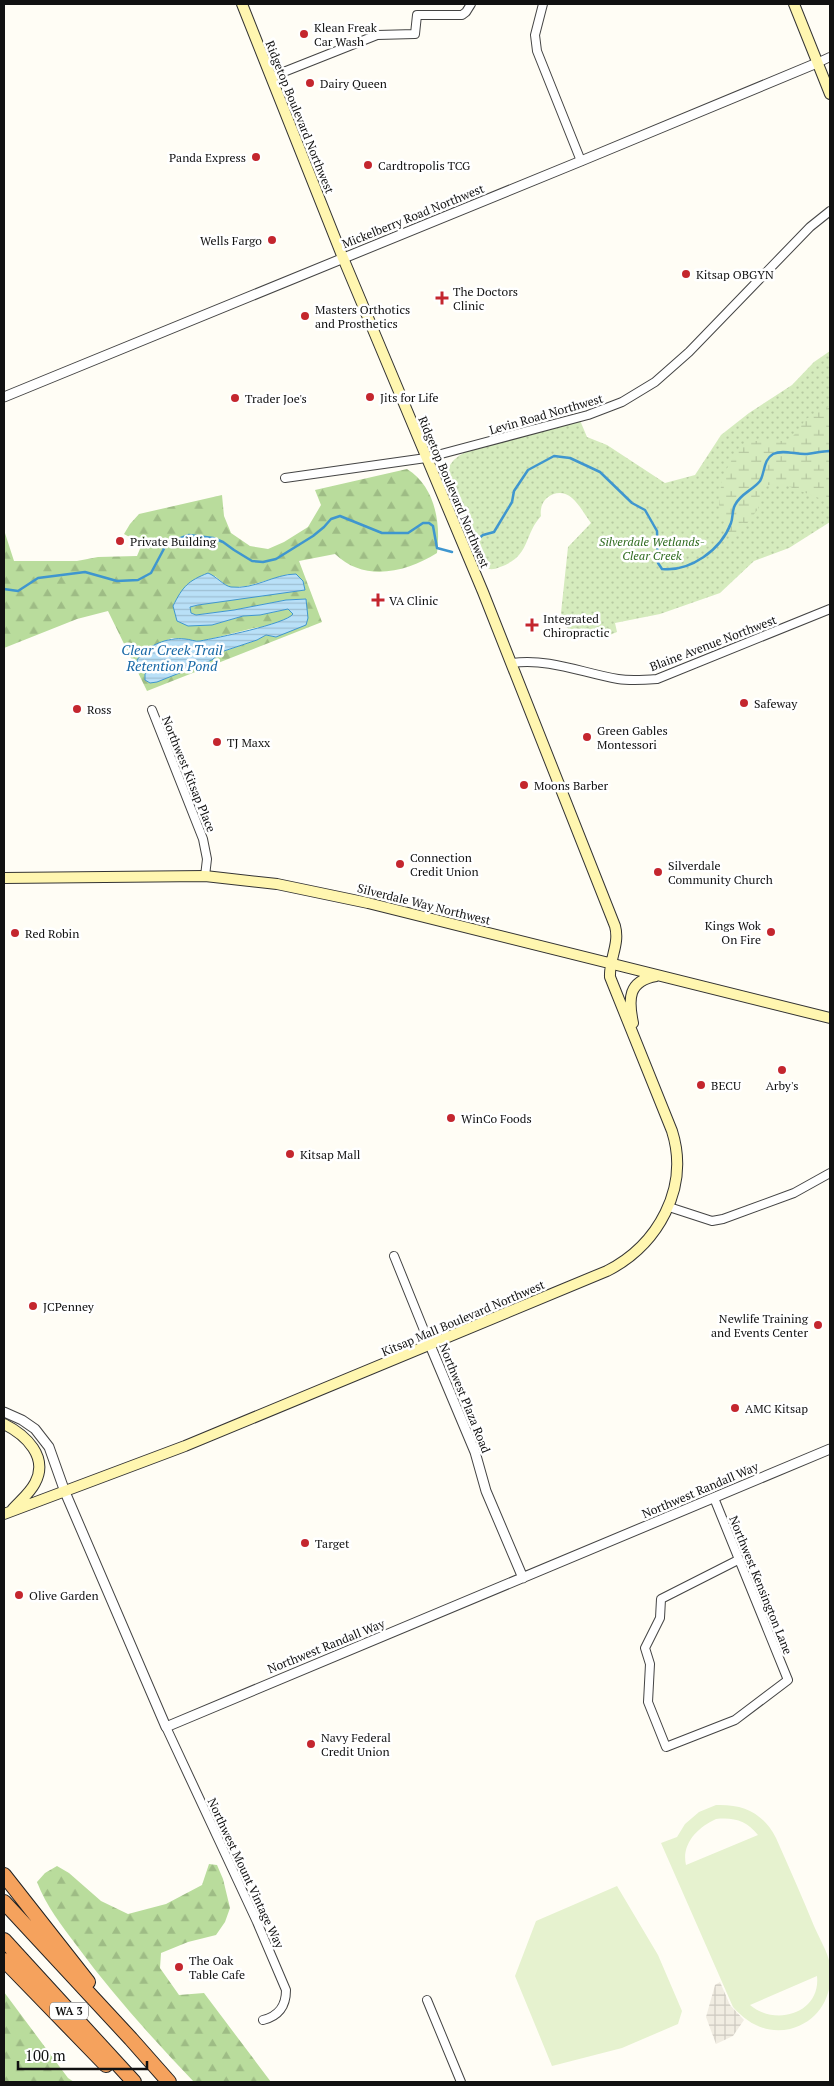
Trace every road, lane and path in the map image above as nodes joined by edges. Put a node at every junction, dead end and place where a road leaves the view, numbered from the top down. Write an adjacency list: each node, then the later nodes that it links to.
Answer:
1 (242, 4): 7 (main road, Ridgetop Boulevard Northwest)
2 (471, 4): 7 (street)
3 (543, 4): 9 (street)
4 (794, 4): 6 (main road)
5 (830, 57): 6 (street, Mickelberry Road Northwest)
6 (818, 63): 8 (main road); 9 (street, Mickelberry Road Northwest)
7 (271, 77): 11 (main road, Ridgetop Boulevard Northwest)
8 (830, 94)
9 (581, 162): 11 (street, Mickelberry Road Northwest)
10 (830, 210): 13 (street, Levin Road Northwest)
11 (343, 258): 12 (street, Mickelberry Road Northwest); 13 (main road, Ridgetop Boulevard Northwest)
12 (4, 397)
13 (426, 458): 14 (street, Levin Road Northwest); 16 (main road, Ridgetop Boulevard Northwest)
14 (285, 478)
15 (830, 609): 16 (street, Blaine Avenue Northwest)
16 (512, 663): 20 (main road, Ridgetop Boulevard Northwest)
17 (152, 710): 18 (street, Northwest Kitsap Place)
18 (205, 876): 19 (main road, Silverdale Way Northwest); 20 (main road, Silverdale Way Northwest)
19 (4, 878)
20 (610, 964): 21 (main road, Silverdale Way Northwest); 23 (main road, Kitsap Mall Boulevard Northwest)
21 (657, 976): 22 (main road, Silverdale Way Northwest); 23 (main road)
22 (830, 1018)
23 (638, 1046): 25 (main road, Kitsap Mall Boulevard Northwest)
24 (830, 1173): 25 (street)
25 (669, 1207): 27 (main road, Kitsap Mall Boulevard Northwest)
26 (394, 1256): 27 (street, Northwest Plaza Road)
27 (430, 1345): 31 (main road, Kitsap Mall Boulevard Northwest); 35 (street, Northwest Plaza Road)
28 (4, 1412): 31 (street)
29 (4, 1424): 33 (main road)
30 (830, 1449): 32 (street, Northwest Randall Way)
31 (65, 1492): 33 (main road, Kitsap Mall Boulevard Northwest); 36 (street)
32 (714, 1498): 34 (street, Northwest Kensington Lane); 35 (street, Northwest Randall Way)
33 (7, 1512)
34 (738, 1560): 34 (street, Northwest Kensington Lane)
35 (523, 1578): 36 (street, Northwest Randall Way)
36 (166, 1727): 42 (street, Northwest Mount Vintage Way)
37 (4, 1876): 43 (highway)
38 (4, 1902): 43 (highway, WA 3)
39 (4, 1940): 45 (highway, WA 3)
40 (4, 1960): 44 (highway)
41 (427, 2000): 47 (street)
42 (263, 2020)
43 (131, 2038): 46 (highway, WA 3)
44 (124, 2082)
45 (134, 2082)
46 (169, 2082)
47 (461, 2082)

